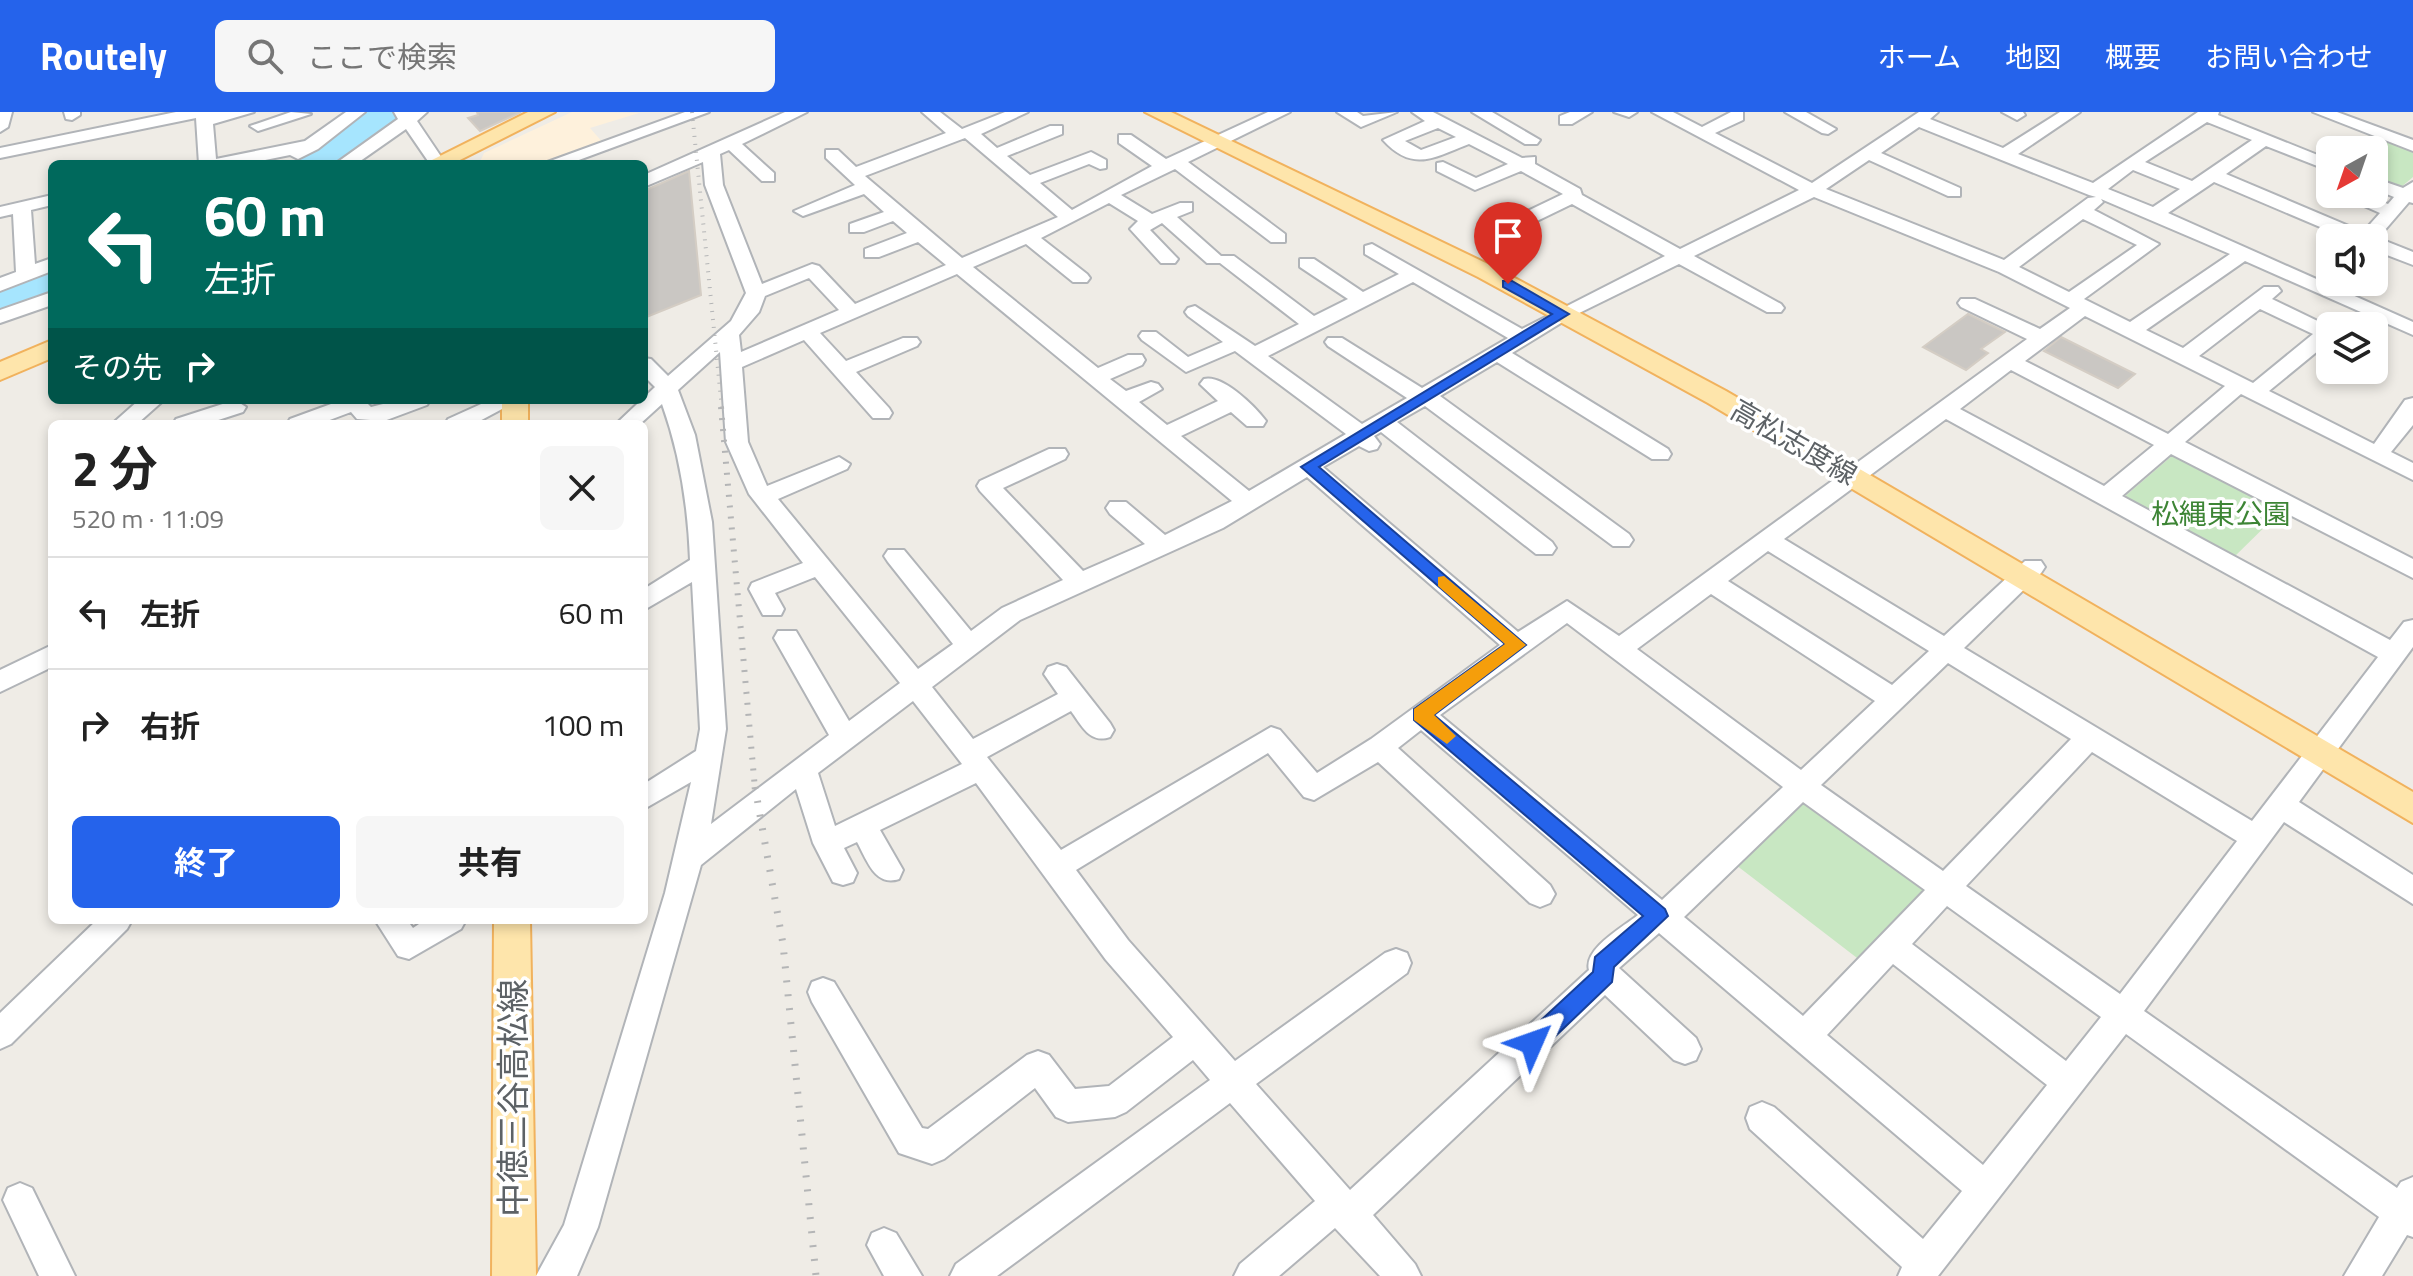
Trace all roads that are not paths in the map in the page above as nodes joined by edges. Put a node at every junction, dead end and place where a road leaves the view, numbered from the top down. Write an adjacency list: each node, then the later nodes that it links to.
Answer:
1 (4, 112): 31 (street)
2 (357, 112): 46 (street)
3 (545, 112): 61 (main road)
4 (701, 112): 24 (street)
5 (799, 112): 44 (street)
6 (930, 112): 37 (street)
7 (1019, 112): 37 (street)
8 (1155, 112): 41 (main road, 高松志度線)
9 (1174, 112): 41 (main road, 高松志度線)
10 (1282, 112): 41 (street)
11 (1345, 112): 12 (street)
12 (1389, 112)
13 (1420, 112): 29 (street)
14 (1482, 112): 29 (street); 42 (street)
15 (1622, 112): 16 (street)
16 (1629, 112)
17 (1660, 112): 36 (street)
18 (1793, 112): 33 (street)
19 (2072, 112): 54 (street)
20 (2321, 112): 47 (street)
21 (303, 113): 28 (street); 46 (street)
22 (2209, 113): 43 (street); 64 (street)
23 (203, 115): 28 (street); 30 (street); 56 (street)
24 (680, 115): 62 (street)
25 (408, 116): 59 (street); 60 (street)
26 (1737, 116): 36 (street)
27 (1924, 116): 45 (street); 51 (street)
28 (252, 119)
29 (1444, 124): 39 (street); 39 (street)
30 (137, 125): 32 (street)
31 (0, 127)
32 (69, 128): 50 (street)
33 (1828, 129)
34 (1056, 130): 53 (street)
35 (1991, 131): 45 (street)
36 (1702, 133): 77 (street)
37 (964, 134): 48 (street); 53 (street)
38 (902, 138): 48 (street)
39 (1470, 138): 67 (street)
40 (1125, 139): 66 (street)
41 (1223, 140): 66 (street); 129 (main road, 高松志度線)
42 (1531, 140)
43 (2264, 140): 63 (street); 70 (street)
44 (731, 143): 49 (street); 71 (street)
45 (1973, 143): 54 (street)
46 (309, 145): 57 (street); 58 (street)
47 (2413, 146)
48 (917, 150): 68 (street); 73 (street)
49 (711, 152): 72 (street); 120 (street)
50 (0, 153)
51 (1867, 153): 77 (street); 78 (street)
52 (832, 154): 73 (street)
53 (995, 155): 74 (street)
54 (2004, 155): 79 (street)
55 (1540, 156): 67 (street)
56 (208, 160)
57 (238, 160)
58 (288, 160)
59 (349, 160)
60 (435, 160)
61 (445, 160)
62 (562, 160)
63 (2316, 160)
64 (2132, 163): 76 (street); 79 (street)
65 (1100, 164): 74 (street)
66 (1171, 165): 81 (street); 101 (street)
67 (1521, 165): 69 (street); 82 (street)
68 (938, 167)
69 (1443, 167)
70 (2213, 175): 76 (street); 96 (street)
71 (768, 177)
72 (648, 180)
73 (861, 180): 87 (street); 91 (street)
74 (1027, 182): 94 (street)
75 (2388, 187): 80 (street)
76 (2193, 188): 93 (street)
77 (1813, 190): 107 (street); 113 (street)
78 (1954, 192)
79 (2099, 193): 90 (street); 93 (street)
80 (2410, 193): 88 (street)
81 (1109, 195): 94 (street); 95 (street)
82 (1572, 197): 99 (street); 107 (street)
83 (48, 201): 84 (street)
84 (22, 207): 89 (street); 115 (street)
85 (1186, 207): 95 (street)
86 (2382, 208): 88 (street)
87 (803, 211)
88 (2390, 211): 97 (street)
89 (0, 212)
90 (2083, 212): 113 (street); 127 (street)
91 (896, 214): 98 (street); 100 (street)
92 (1039, 214): 102 (street)
93 (2155, 214): 106 (street)
94 (1071, 218): 102 (street)
95 (1157, 218): 108 (street); 133 (street)
96 (2331, 224)
97 (2378, 224)
98 (857, 228)
99 (1503, 230)
100 (921, 234): 105 (street); 112 (street)
101 (1278, 238)
102 (1023, 239): 112 (street); 117 (street)
103 (2388, 249): 109 (street)
104 (1372, 250): 114 (street)
105 (872, 253)
106 (2244, 253): 116 (street); 136 (street)
107 (1676, 257): 128 (street); 129 (street)
108 (1168, 259)
109 (2413, 259)
110 (1307, 263): 124 (street)
111 (48, 266): 115 (street)
112 (961, 267): 121 (street); 156 (street)
113 (2006, 268): 127 (street)
114 (1413, 274): 124 (street); 139 (street)
115 (26, 275): 119 (street)
116 (2293, 275): 118 (street); 125 (street)
117 (1080, 278)
118 (2316, 282)
119 (0, 285)
120 (756, 293): 130 (street); 137 (street)
121 (889, 296): 130 (street); 135 (street)
122 (2347, 296): 134 (street)
123 (48, 299): 132 (street)
124 (1362, 300): 133 (street)
125 (2258, 300): 147 (street); 159 (street)
126 (1968, 303): 141 (street)
127 (2077, 303): 136 (street); 141 (street)
128 (1774, 308)
129 (1568, 311): 139 (street); 189 (main road, 高松志度線)
130 (852, 312): 135 (street)
131 (1195, 312): 145 (street)
132 (0, 317)
133 (1313, 325): 145 (street)
134 (2413, 329)
135 (807, 331): 151 (street); 154 (street)
136 (2131, 331): 147 (street)
137 (729, 334): 151 (street); 158 (street)
138 (1149, 336): 152 (street)
139 (1521, 337): 146 (street)
140 (48, 338): 148 (main road)
141 (2042, 338): 150 (street)
142 (910, 342): 154 (street)
143 (1335, 342): 160 (street)
144 (48, 350): 155 (main road)
145 (1244, 350): 152 (street); 182 (street)
146 (1496, 352): 160 (street); 185 (street)
147 (2185, 357): 159 (street)
148 (0, 360)
149 (1135, 360): 156 (street)
150 (2011, 362): 171 (street); 183 (street)
151 (729, 365): 191 (street)
152 (1186, 366): 161 (street)
153 (648, 368): 158 (street)
154 (842, 370): 173 (street)
155 (0, 372)
156 (1096, 377): 161 (street)
157 (1211, 384): 162 (street)
158 (666, 386): 168 (street); 200 (street)
159 (2246, 389): 183 (street); 186 (street)
160 (1422, 396): 180 (street); 196 (street)
161 (1124, 400): 181 (street)
162 (1233, 402): 179 (street); 181 (street)
163 (148, 404): 174 (street)
164 (352, 404): 176 (street)
165 (356, 404): 166 (street)
166 (409, 404)
167 (648, 404): 178 (street)
168 (648, 404)
169 (2413, 405): 186 (street)
170 (235, 407): 175 (street)
171 (1945, 410): 189 (street); 192 (street)
172 (510, 412): 177 (street)
173 (881, 413)
174 (127, 420)
175 (196, 420)
176 (309, 420)
177 (474, 420)
178 (631, 420)
179 (1255, 421)
180 (1381, 421): 182 (street); 198 (street)
181 (1166, 434): 193 (street)
182 (1366, 440): 188 (street)
183 (2170, 443): 192 (street); 202 (street)
184 (1057, 454): 205 (street)
185 (1660, 454)
186 (2377, 455): 190 (street)
187 (839, 464): 191 (street)
188 (1309, 467): 193 (street); 210 (street)
189 (1860, 472): 195 (street); 203 (main road, 高松志度線)
190 (2413, 472)
191 (763, 497): 201 (street)
192 (2106, 497): 214 (street)
193 (1248, 502): 197 (street)
194 (1118, 508): 197 (street)
195 (1766, 539): 204 (street); 213 (street)
196 (1621, 540)
197 (1160, 544): 205 (street)
198 (1544, 548)
199 (896, 556): 211 (street)
200 (702, 564): 206 (street); 227 (street)
201 (819, 566): 207 (street); 218 (street)
202 (2413, 569)
203 (2028, 571): 213 (street); 225 (main road, 高松志度線)
204 (1710, 581): 212 (street); 220 (street)
205 (1079, 582): 211 (street)
206 (648, 598)
207 (772, 609)
208 (2413, 629): 214 (street)
209 (787, 638): 224 (street)
210 (1517, 645): 212 (street); 221 (street)
211 (969, 646): 218 (street)
212 (1620, 648): 230 (street)
213 (1944, 650): 220 (street); 223 (street)
214 (2394, 654): 225 (street)
215 (48, 657): 217 (street)
216 (1057, 674): 219 (street)
217 (0, 682)
218 (916, 685): 224 (street); 228 (street)
219 (1075, 697): 222 (street); 228 (street)
220 (1891, 698): 230 (street)
221 (1421, 715): 226 (street); 245 (street)
222 (1101, 730)
223 (2089, 737): 236 (street); 242 (street)
224 (845, 738): 229 (street)
225 (2324, 746): 231 (main road, 高松志度線); 233 (street); 234 (main road, 高松志度線)
226 (1380, 747): 239 (street); 244 (street)
227 (709, 756): 232 (street); 238 (street)
228 (975, 761): 235 (street); 239 (street)
229 (803, 769): 237 (street); 238 (street)
230 (1800, 785): 242 (street); 245 (street)
231 (2413, 789)
232 (648, 795)
233 (2279, 804): 236 (street); 243 (street)
234 (2413, 809)
235 (862, 826): 237 (street); 240 (street)
236 (2255, 838): 254 (street)
237 (827, 843): 241 (street)
238 (688, 859): 270 (street)
239 (1057, 867): 257 (street)
240 (889, 870)
241 (843, 873)
242 (1946, 888): 250 (street); 254 (street)
243 (2413, 891)
244 (1540, 894)
245 (1660, 917): 252 (street); 256 (street)
246 (113, 924): 255 (street)
247 (393, 924): 248 (street)
248 (445, 924)
249 (512, 924): 268 (main road, 中徳三谷高松線)
250 (1891, 945): 256 (street); 260 (street)
251 (1396, 963): 259 (street)
252 (1605, 975): 258 (street); 265 (street)
253 (823, 992): 257 (street)
254 (2123, 1014): 260 (street); 264 (street)
255 (0, 1034)
256 (1804, 1037): 262 (street)
257 (1195, 1040): 259 (street)
258 (1685, 1049)
259 (1232, 1082): 265 (street); 272 (street)
260 (2069, 1083): 262 (street)
261 (1762, 1118): 267 (street)
262 (1986, 1189): 267 (street)
263 (20, 1200): 269 (street)
264 (2409, 1209): 275 (street)
265 (1342, 1210): 273 (street); 274 (street)
266 (884, 1245): 271 (street)
267 (1921, 1270)
268 (506, 1272)
269 (57, 1276)
270 (554, 1276)
271 (904, 1276)
272 (968, 1276)
273 (1252, 1276)
274 (1403, 1276)
275 (2362, 1276)

